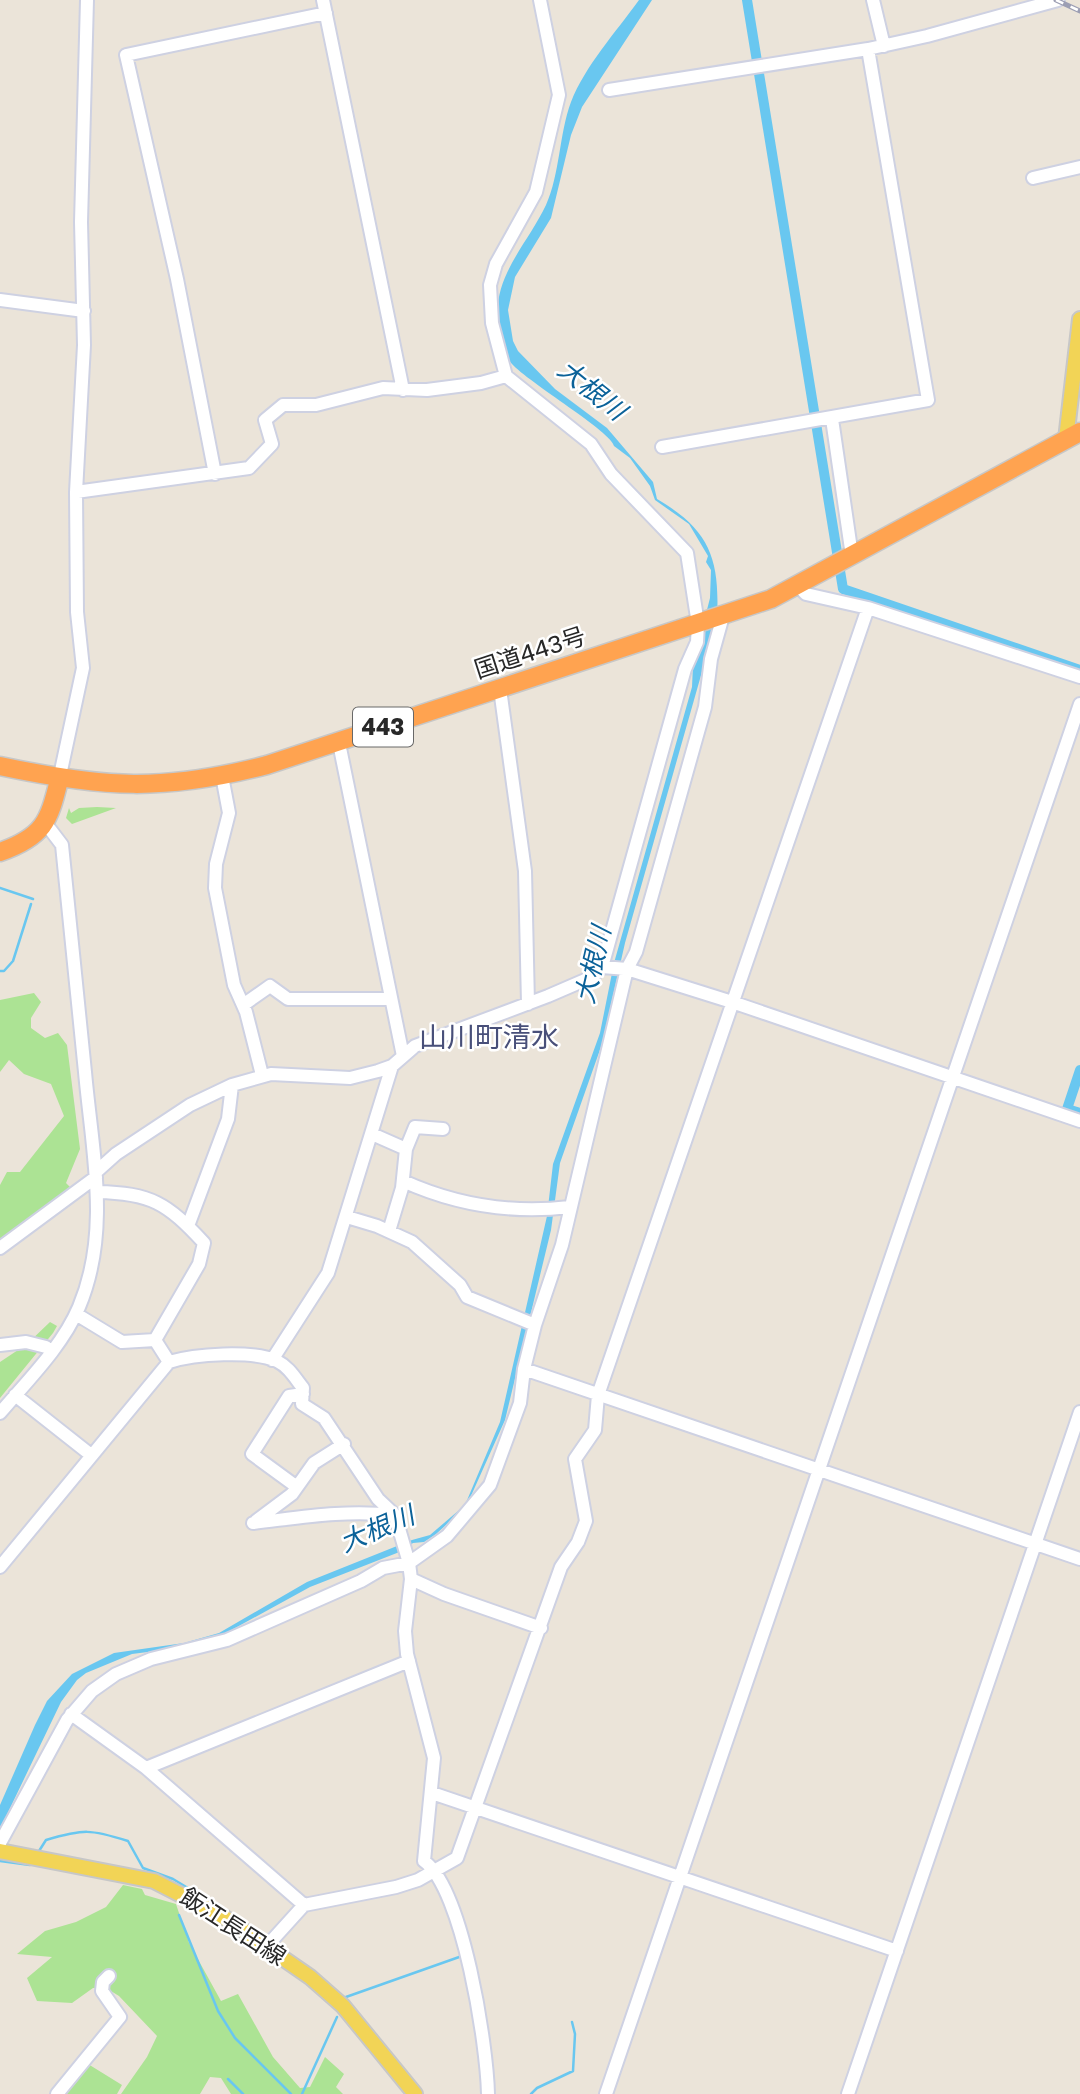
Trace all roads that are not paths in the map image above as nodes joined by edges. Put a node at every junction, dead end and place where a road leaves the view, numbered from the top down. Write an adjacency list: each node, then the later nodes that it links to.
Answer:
1 (87, 0): 12 (street)
2 (540, 0): 14 (street)
3 (873, 0): 6 (street)
4 (1058, 0): 6 (street)
5 (324, 6): 15 (street); 19 (street)
6 (884, 46): 7 (street)
7 (868, 49): 8 (street); 16 (street)
8 (609, 90)
9 (1080, 167): 10 (street)
10 (1032, 178)
11 (0, 300): 12 (street)
12 (83, 312): 20 (street)
13 (1080, 319): 17 (main road)
14 (506, 376): 15 (street); 25 (street)
15 (404, 390): 19 (street)
16 (832, 419): 18 (street); 21 (street)
17 (1073, 436): 21 (highway, 国道443号 / 443)
18 (662, 447)
19 (215, 474): 20 (street)
20 (76, 492): 32 (street)
21 (852, 556): 22 (highway, 国道443号 / 443)
22 (798, 586): 23 (street); 24 (highway, 国道443号 / 443)
23 (868, 608): 26 (street); 38 (street)
24 (723, 616): 25 (highway, 国道443号 / 443); 36 (street)
25 (698, 624): 27 (highway, 国道443号 / 443); 35 (street)
26 (1080, 677)
27 (500, 689): 31 (highway, 国道443号 / 443); 39 (street)
28 (1080, 704): 44 (street)
29 (340, 748): 37 (street)
30 (0, 766): 32 (highway, 443)
31 (222, 776): 32 (highway, 国道443号 / 443); 40 (street)
32 (59, 780): 33 (highway)
33 (46, 824): 34 (highway); 50 (street)
34 (0, 852)
35 (603, 967): 36 (street); 39 (street)
36 (627, 969): 38 (street); 53 (street)
37 (391, 999): 40 (street); 41 (street)
38 (732, 1002): 44 (street); 68 (street)
39 (528, 1004): 41 (street)
40 (243, 1005): 43 (street)
41 (403, 1056): 42 (street)
42 (392, 1066): 43 (street); 48 (street)
43 (262, 1075): 45 (street)
44 (952, 1077): 46 (street); 73 (street)
45 (232, 1085): 50 (street); 55 (street)
46 (1080, 1121)
47 (443, 1129): 49 (street)
48 (372, 1134): 49 (street); 54 (street)
49 (406, 1149): 51 (street)
50 (96, 1175): 52 (street); 57 (street)
51 (403, 1181): 53 (street); 56 (street)
52 (97, 1192): 55 (street); 58 (street)
53 (570, 1208): 59 (street)
54 (347, 1217): 56 (street); 63 (street)
55 (188, 1226): 60 (street)
56 (389, 1231): 59 (street)
57 (0, 1248)
58 (76, 1314): 60 (street); 67 (street)
59 (534, 1324): 65 (street)
60 (155, 1340): 64 (street)
61 (0, 1345): 62 (street)
62 (46, 1347)
63 (272, 1360): 64 (street); 66 (street)
64 (169, 1362): 72 (street)
65 (524, 1369): 68 (street); 78 (street)
66 (303, 1394): 71 (street); 74 (street)
67 (15, 1395): 70 (street); 72 (street)
68 (598, 1395): 73 (street); 81 (street)
69 (1080, 1412): 76 (street)
70 (0, 1413)
71 (344, 1444): 74 (street); 75 (street)
72 (91, 1455): 79 (street)
73 (818, 1472): 76 (street); 90 (street)
74 (297, 1487): 75 (street)
75 (395, 1516): 78 (street)
76 (1035, 1544): 77 (street); 93 (street)
77 (1080, 1559)
78 (409, 1563): 80 (street); 83 (street)
79 (0, 1567)
80 (411, 1580): 81 (street); 82 (street)
81 (541, 1628): 86 (street)
82 (409, 1661): 84 (street); 85 (street)
83 (71, 1714): 84 (street); 87 (street)
84 (146, 1768): 91 (street)
85 (432, 1793): 86 (street); 89 (street)
86 (474, 1808): 89 (street); 90 (street)
87 (0, 1843)
88 (0, 1850): 92 (main road, 飯江長田線)
89 (435, 1869): 91 (street); 97 (street)
90 (681, 1877): 93 (street); 98 (street)
91 (304, 1905): 92 (street)
92 (266, 1947): 96 (main road, 飯江長田線)
93 (897, 1951): 99 (street)
94 (109, 1976): 95 (street)
95 (57, 2094)
96 (415, 2094)
97 (488, 2094)
98 (606, 2094)
99 (848, 2094)

